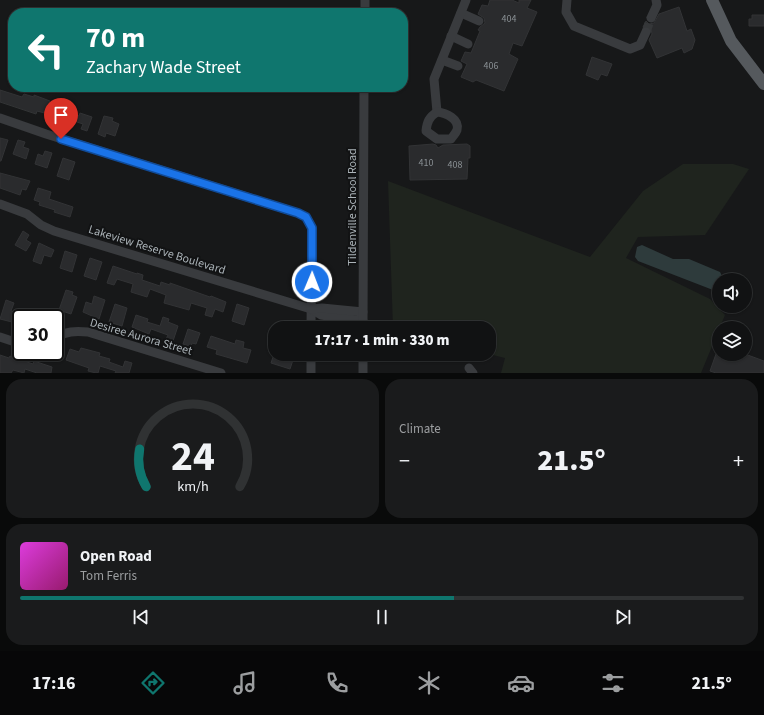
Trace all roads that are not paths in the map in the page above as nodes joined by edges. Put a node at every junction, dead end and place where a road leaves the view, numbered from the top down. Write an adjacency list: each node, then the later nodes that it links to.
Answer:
1 (466, 0): 5 (street)
2 (567, 0): 8 (street)
3 (656, 0): 6 (street)
4 (712, 0): 13 (main road)
5 (461, 13): 7 (street); 9 (street)
6 (651, 18)
7 (479, 21)
8 (646, 32)
9 (451, 36): 10 (street); 11 (street)
10 (468, 44)
11 (442, 60): 12 (street); 15 (street)
12 (458, 66)
13 (764, 84)
14 (364, 92): 19 (street, Tildenville School Road)
15 (437, 112)
16 (0, 118): 18 (street)
17 (0, 204): 18 (street, Lakeview Reserve Boulevard)
18 (311, 310): 19 (street, Lakeview Reserve Boulevard); 20 (street)
19 (363, 320)
20 (311, 321)
21 (64, 334): 26 (street, Desiree Aurora Street)
22 (0, 337): 23 (street)
23 (12, 341)
24 (311, 361): 27 (street)
25 (363, 361): 28 (street)
26 (221, 373)
27 (311, 373)
28 (363, 373)

